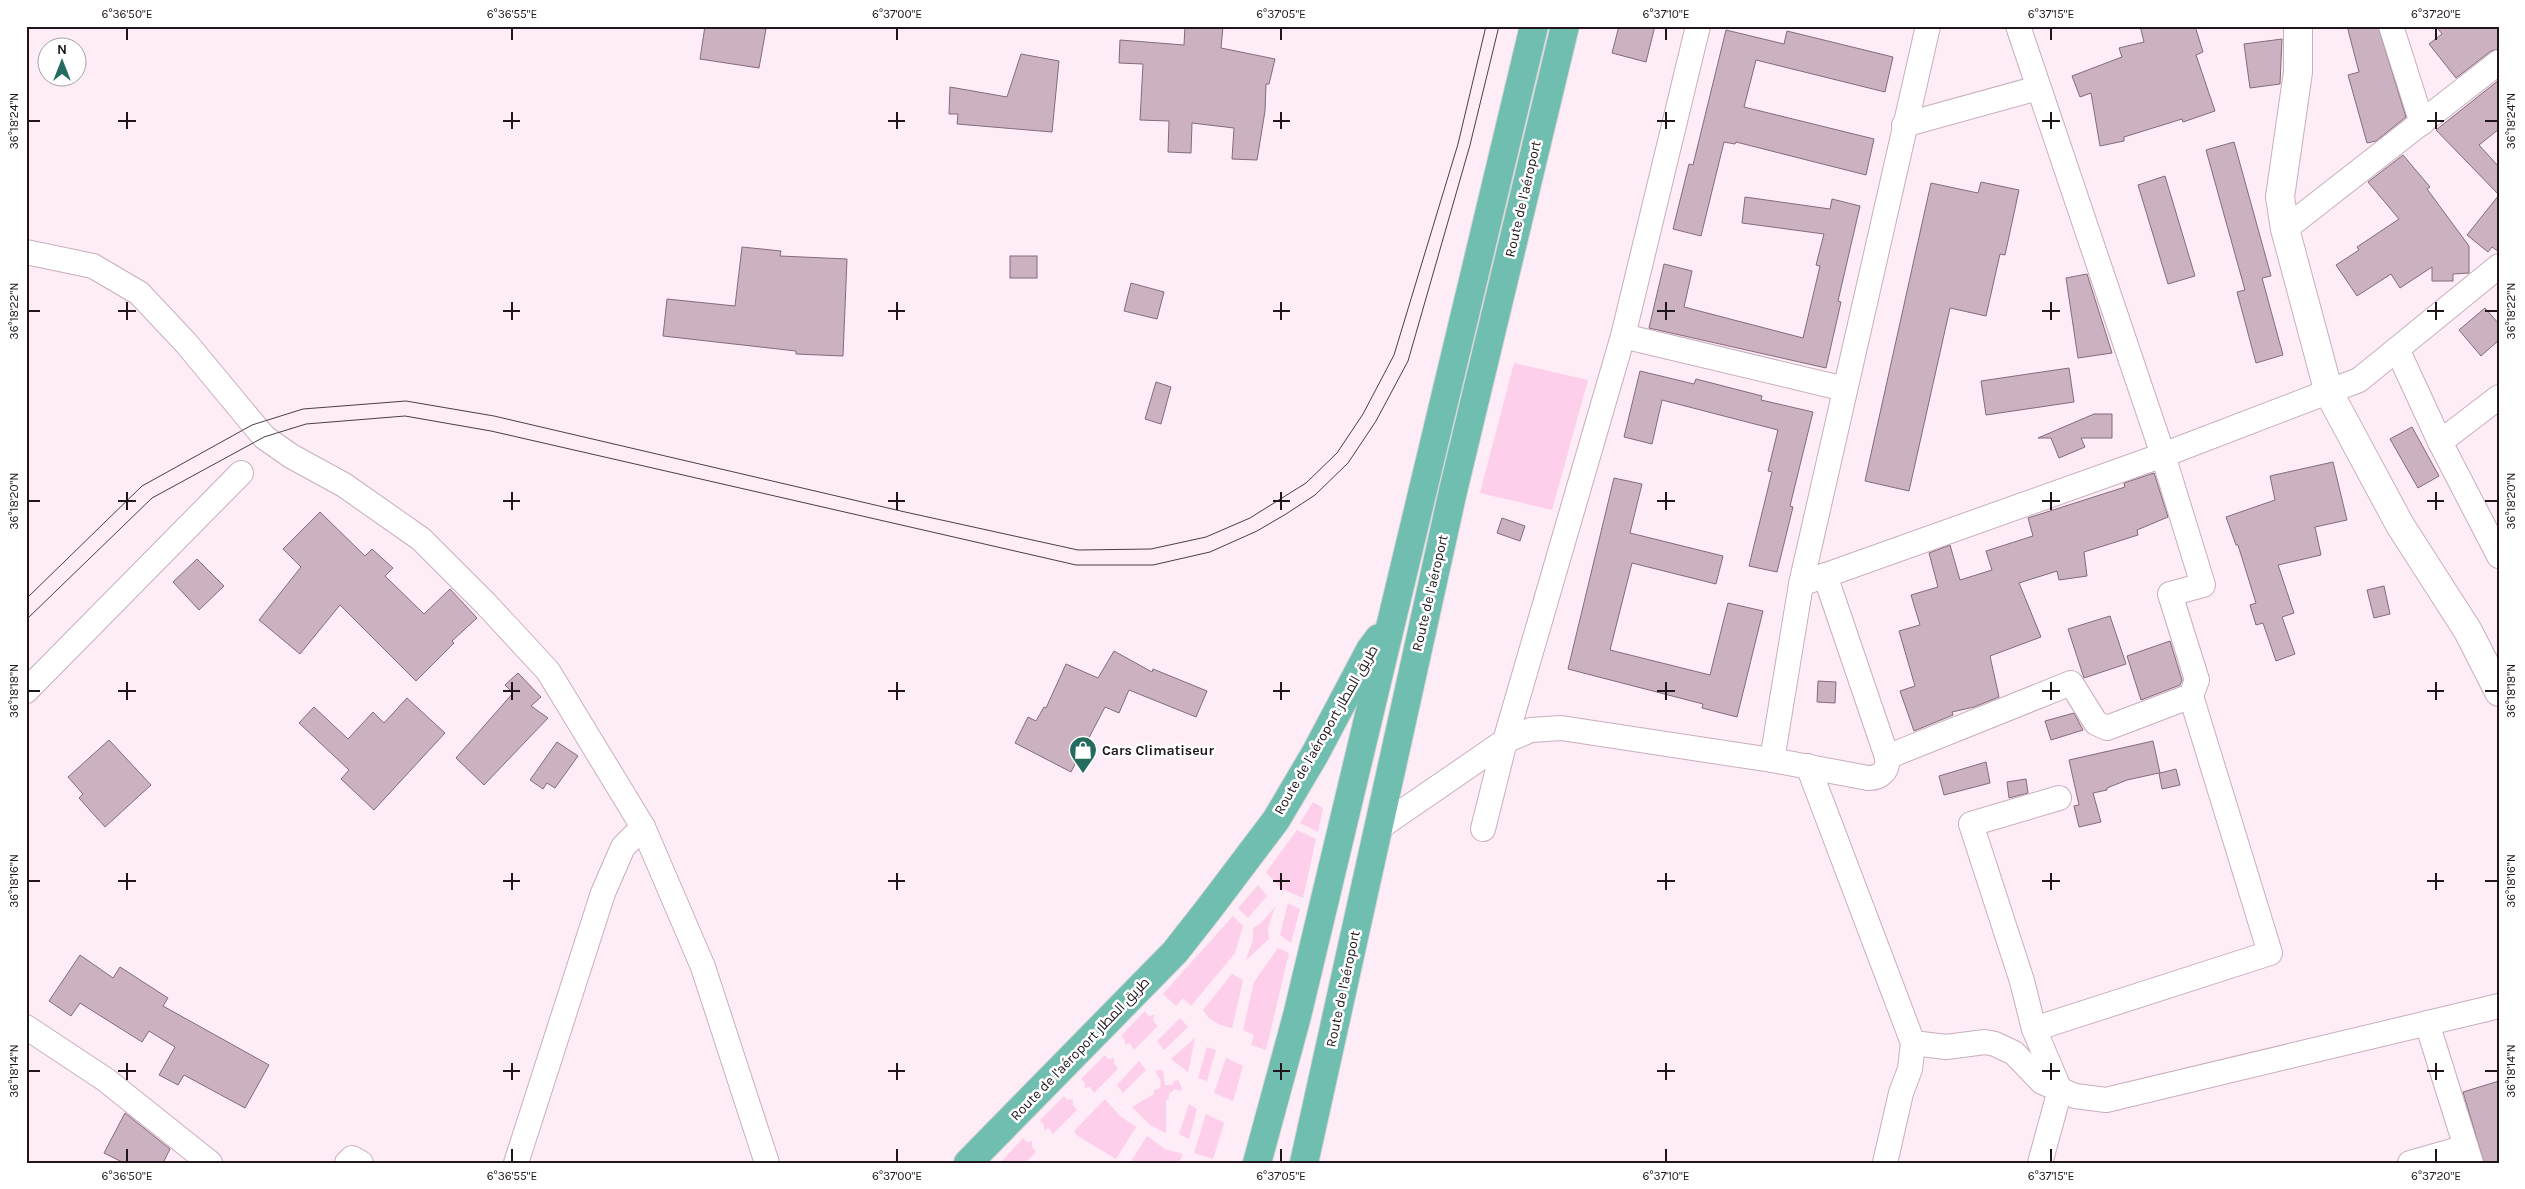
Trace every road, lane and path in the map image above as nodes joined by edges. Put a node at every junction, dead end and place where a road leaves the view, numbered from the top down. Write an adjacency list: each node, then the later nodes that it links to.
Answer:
1 (1534, 26): 26 (highway, Route de l'aéroport طريق المطار)
2 (1565, 26): 37 (highway, Route de l'aéroport)
3 (1698, 26): 15 (street)
4 (1928, 26): 11 (street)
5 (2018, 26): 9 (street)
6 (2298, 26): 12 (street)
7 (2391, 26): 10 (street)
8 (2499, 62): 10 (street)
9 (2038, 88): 11 (street); 21 (street)
10 (2422, 123): 12 (street)
11 (1904, 125): 17 (street)
12 (2285, 229): 18 (street)
13 (26, 252): 35 (street)
14 (2499, 266): 16 (street)
15 (1623, 336): 17 (street); 30 (street)
16 (2396, 348): 18 (street); 20 (street)
17 (1845, 389): 25 (street)
18 (2329, 393): 21 (street); 28 (street)
19 (2499, 397): 20 (street)
20 (2440, 442): 23 (street)
21 (2163, 455): 24 (street); 29 (street)
22 (240, 473): 27 (street)
23 (2499, 556)
24 (1825, 575): 25 (street); 31 (street)
25 (1801, 584): 32 (street)
26 (1390, 626): 51 (highway, Route de l'aéroport طريق المطار); 52 (highway)
27 (26, 691)
28 (2499, 692)
29 (2191, 696): 31 (street); 41 (street)
30 (1505, 741): 32 (street); 36 (street); 37 (street)
31 (1887, 756): 33 (street)
32 (1772, 760): 33 (street)
33 (1808, 766): 42 (street)
34 (2059, 798): 41 (street)
35 (643, 827): 49 (street); 50 (street)
36 (1483, 829)
37 (1377, 830): 45 (highway, Route de l'aéroport)
38 (2499, 1006): 39 (street)
39 (2427, 1022): 43 (street); 44 (street)
40 (26, 1027): 46 (street)
41 (2034, 1029): 43 (street)
42 (1912, 1043): 43 (street); 53 (street)
43 (2060, 1090): 54 (street)
44 (2469, 1155): 55 (street)
45 (1305, 1159)
46 (210, 1163)
47 (347, 1163): 48 (street)
48 (361, 1163)
49 (516, 1163)
50 (767, 1163)
51 (968, 1163)
52 (1257, 1163)
53 (1884, 1163)
54 (2040, 1163)
55 (2410, 1163)

